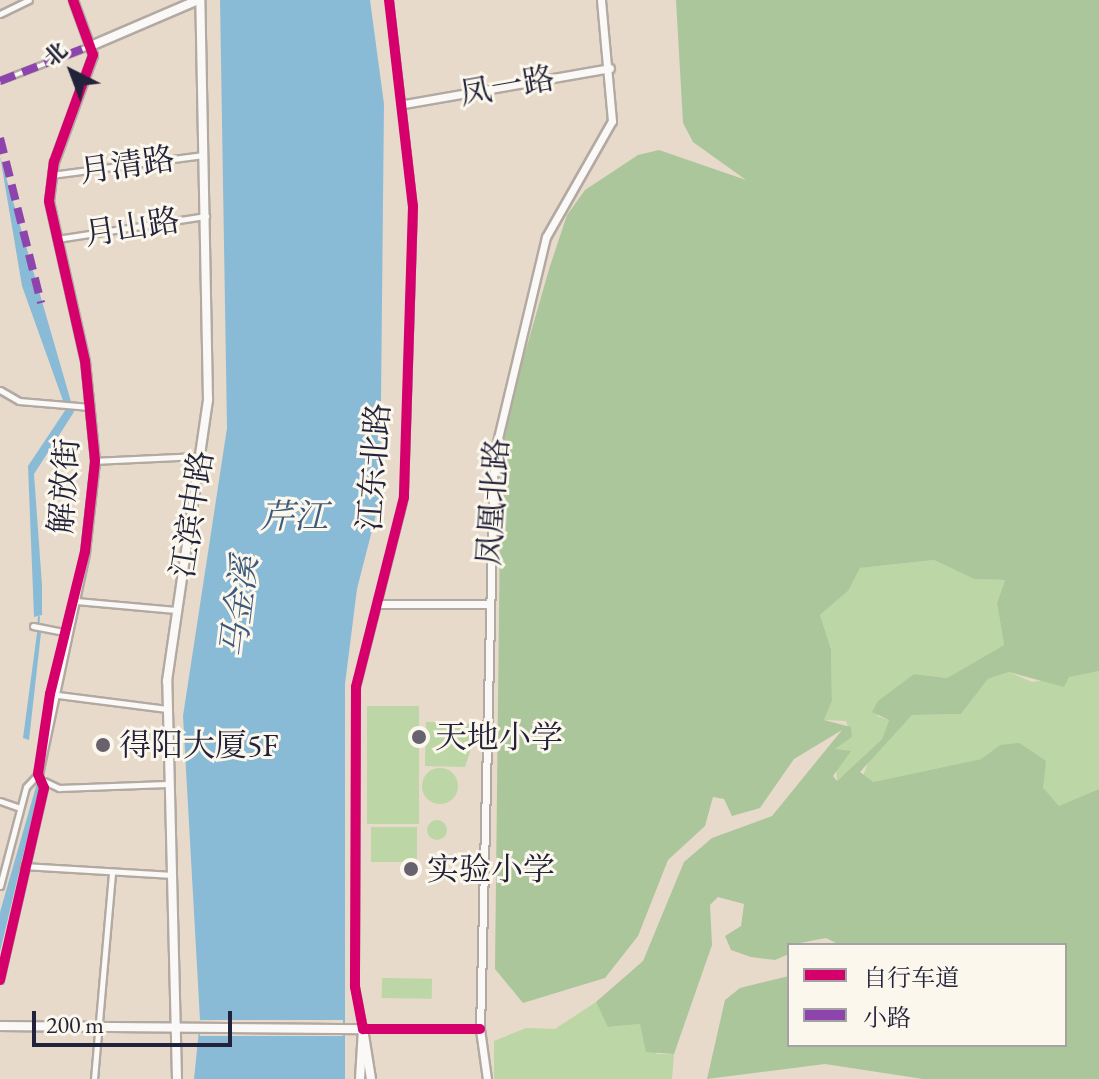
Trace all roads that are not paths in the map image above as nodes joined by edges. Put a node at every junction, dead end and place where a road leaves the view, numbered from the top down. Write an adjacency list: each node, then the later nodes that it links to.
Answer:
1 (29, 0): 6 (street)
2 (73, 0): 7 (street)
3 (199, 0): 7 (main road); 11 (main road, 江滨中路)
4 (389, 0): 10 (street, 江东北路)
5 (601, 0): 8 (street, 凤凰北路)
6 (0, 14)
7 (93, 45): 9 (street); 12 (street, 解放街)
8 (610, 68): 10 (street, 凤一路); 21 (street, 凤凰北路)
9 (0, 81)
10 (404, 104): 20 (street, 江东北路)
11 (203, 155): 12 (street, 月清路); 13 (main road, 江滨中路)
12 (51, 175): 14 (street, 解放街)
13 (206, 216): 14 (street, 月山路); 17 (main road, 江滨中路)
14 (57, 239): 16 (street, 解放街)
15 (0, 390): 16 (street)
16 (91, 407): 18 (street, 解放街)
17 (203, 456): 18 (street); 22 (main road, 江滨中路)
18 (95, 461): 19 (street, 解放街)
19 (76, 601): 22 (street); 24 (street, 解放街)
20 (379, 604): 21 (street); 39 (street, 江东北路)
21 (488, 604): 40 (street, 凤凰北路)
22 (176, 610): 26 (main road, 江滨中路)
23 (33, 626): 24 (street)
24 (64, 632): 25 (street, 解放街)
25 (50, 694): 26 (street); 27 (street, 解放街)
26 (167, 709): 28 (main road, 江滨中路)
27 (38, 774): 28 (street); 30 (street, 解放街); 31 (street, 解放街)
28 (167, 784): 33 (main road, 江滨中路)
29 (0, 801): 30 (street)
30 (20, 808): 34 (street, 解放街)
31 (23, 866): 32 (street); 35 (street, 解放街)
32 (112, 873): 33 (street); 37 (street)
33 (173, 875): 38 (main road, 江滨中路)
34 (0, 886)
35 (0, 980)
36 (0, 1026): 37 (main road)
37 (99, 1027): 38 (main road); 41 (street)
38 (176, 1027): 39 (main road); 42 (main road, 江滨中路)
39 (363, 1029): 40 (street); 43 (main road); 44 (main road)
40 (480, 1029): 45 (street, 凤凰北路)
41 (94, 1079)
42 (177, 1079)
43 (360, 1079)
44 (371, 1079)
45 (487, 1079)

